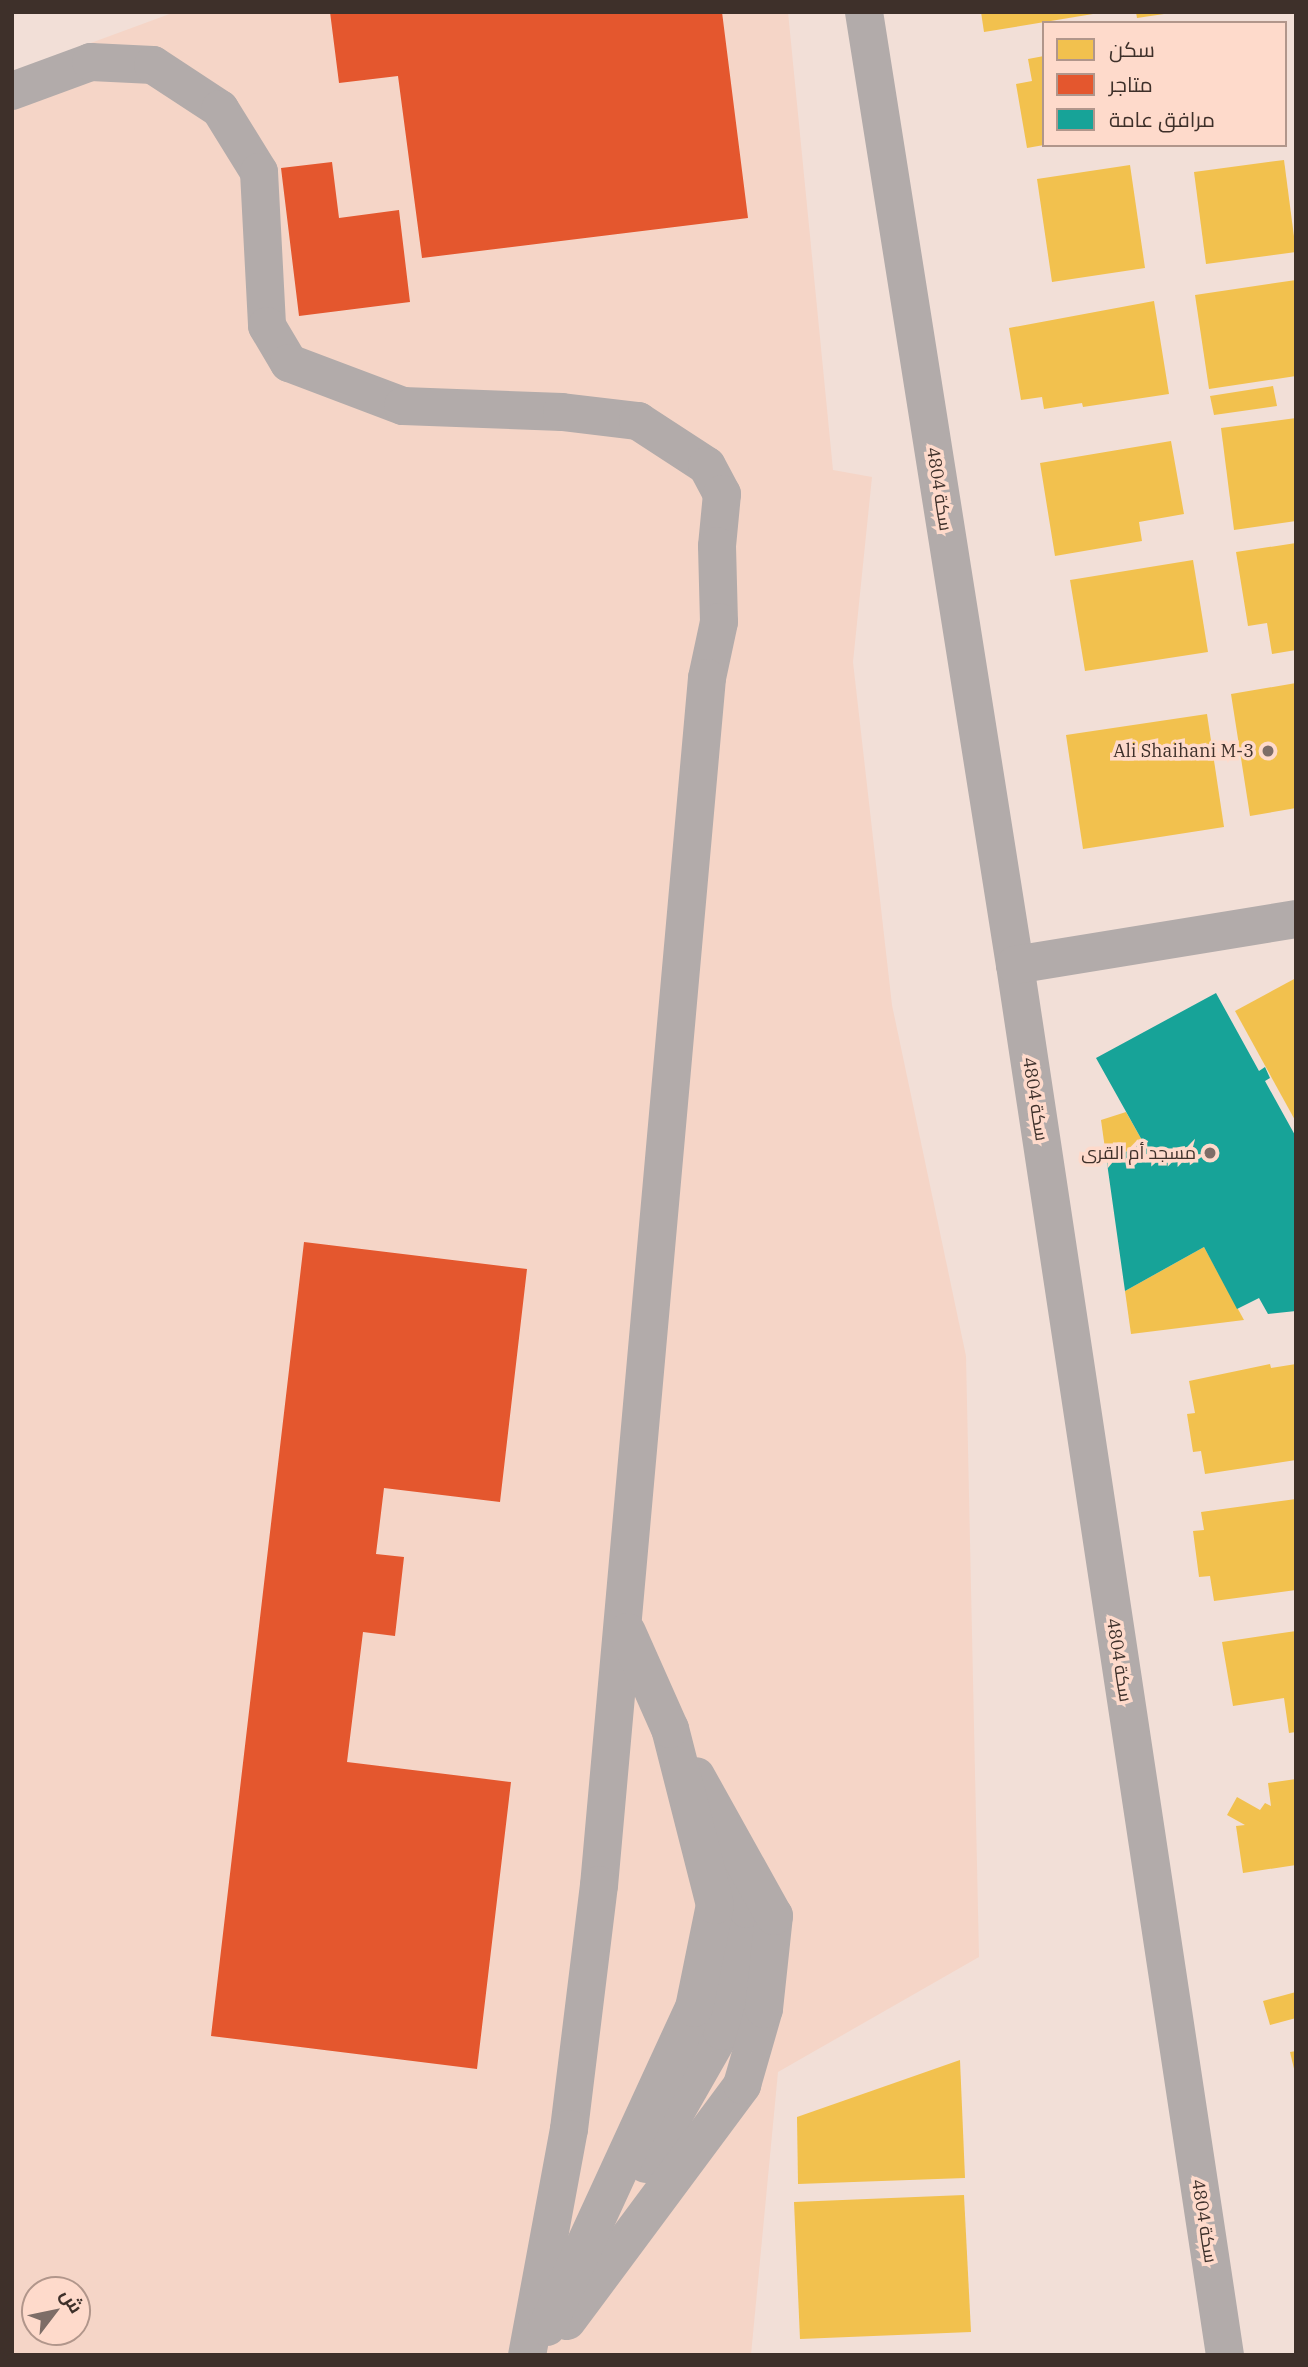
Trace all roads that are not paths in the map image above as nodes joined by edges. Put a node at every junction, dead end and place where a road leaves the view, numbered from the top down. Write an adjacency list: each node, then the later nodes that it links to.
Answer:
1 (864, 12): 4 (street, سكة 4804)
2 (12, 91): 5 (street)
3 (1296, 919): 4 (street)
4 (1015, 965): 8 (street, سكة 4804)
5 (625, 1629): 6 (street); 7 (street)
6 (527, 2355)
7 (538, 2355)
8 (1225, 2355)

